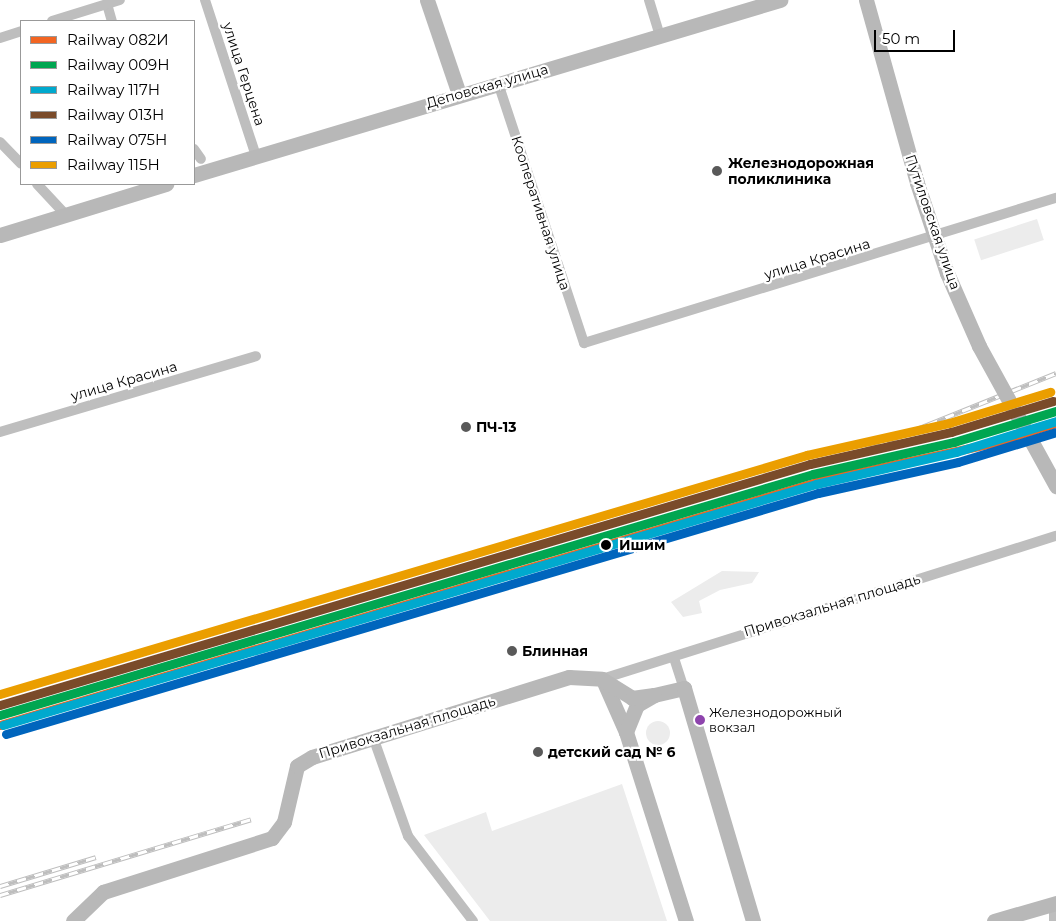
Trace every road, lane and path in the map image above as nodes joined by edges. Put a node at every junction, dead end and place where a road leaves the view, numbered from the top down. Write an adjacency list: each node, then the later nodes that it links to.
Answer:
1 (120, 0): 7 (street)
2 (205, 0): 17 (street, улица Герцена)
3 (427, 0): 14 (main road)
4 (649, 0): 12 (street)
5 (780, 0): 12 (main road, Деповская улица)
6 (866, 0): 29 (main road, Путиловская улица, bridge)
7 (107, 4): 8 (street); 9 (street)
8 (55, 20)
9 (112, 20)
10 (20, 31): 11 (street)
11 (1, 34)
12 (660, 36): 13 (main road, Деповская улица)
13 (498, 83): 14 (main road, Деповская улица); 26 (street, Кооперативная улица)
14 (459, 94): 17 (main road, Деповская улица)
15 (0, 142): 19 (street)
16 (195, 150): 18 (street)
17 (256, 156): 20 (main road, Деповская улица)
18 (201, 159)
19 (20, 163)
20 (195, 175)
21 (38, 185): 24 (street)
22 (163, 185): 24 (main road)
23 (1056, 198): 26 (street, улица Красина)
24 (65, 214): 25 (main road)
25 (0, 235)
26 (584, 343)
27 (256, 356): 28 (street, улица Красина)
28 (0, 432)
29 (1056, 486)
30 (1056, 536): 31 (street, Привокзальная площадь)
31 (674, 658): 32 (street, Привокзальная площадь); 33 (street)
32 (602, 679): 34 (main road); 35 (main road); 36 (main road, Привокзальная площадь)
33 (684, 688): 34 (main road); 41 (main road)
34 (654, 695): 35 (main road)
35 (626, 732): 40 (main road)
36 (372, 737): 38 (main road, Привокзальная площадь); 39 (street)
37 (1055, 903): 42 (main road); 43 (street)
38 (73, 921)
39 (473, 921)
40 (686, 921)
41 (753, 921)
42 (994, 921)
43 (1054, 921)

